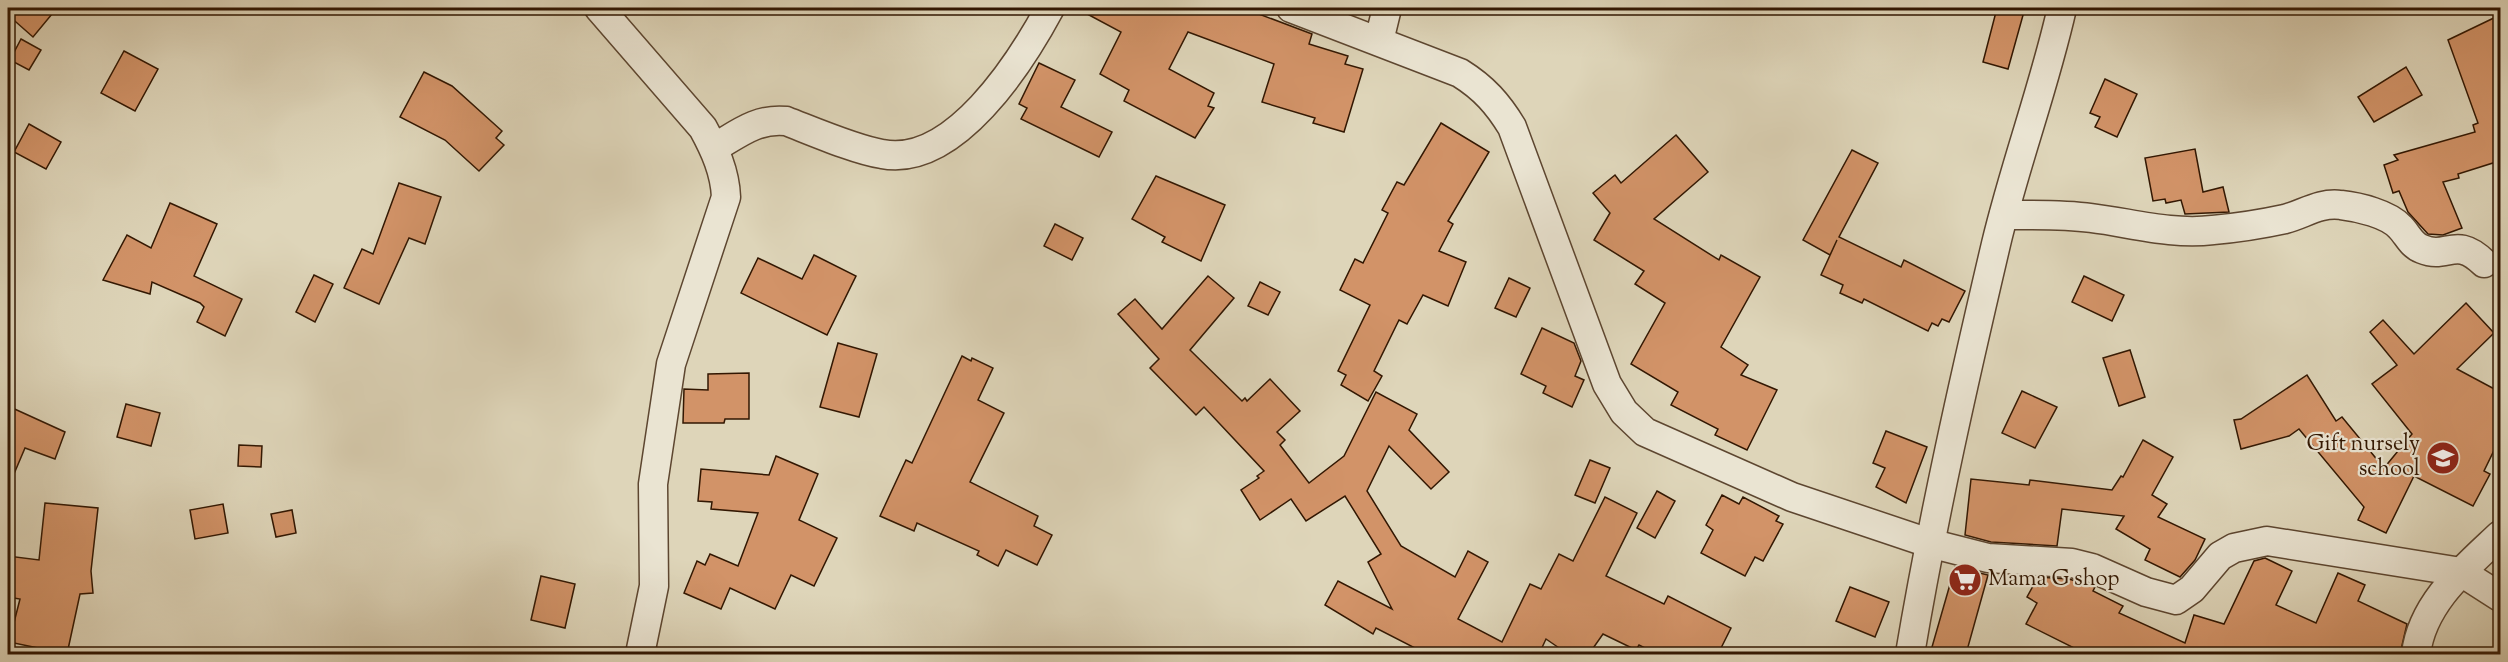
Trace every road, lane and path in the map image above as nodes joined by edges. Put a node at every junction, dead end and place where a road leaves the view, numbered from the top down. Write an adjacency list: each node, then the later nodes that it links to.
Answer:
1 (599, 8): 7 (street)
2 (1050, 8): 7 (street)
3 (1291, 8): 6 (street)
4 (1387, 8): 6 (street)
5 (2062, 8): 8 (street)
6 (1379, 41): 11 (street)
7 (714, 148): 14 (street)
8 (2004, 215): 9 (street); 11 (street)
9 (2484, 263)
10 (2500, 535): 12 (street)
11 (1929, 543): 12 (street); 15 (street)
12 (2461, 572): 13 (street); 16 (street)
13 (2500, 597)
14 (640, 654)
15 (1910, 654)
16 (2416, 654)

